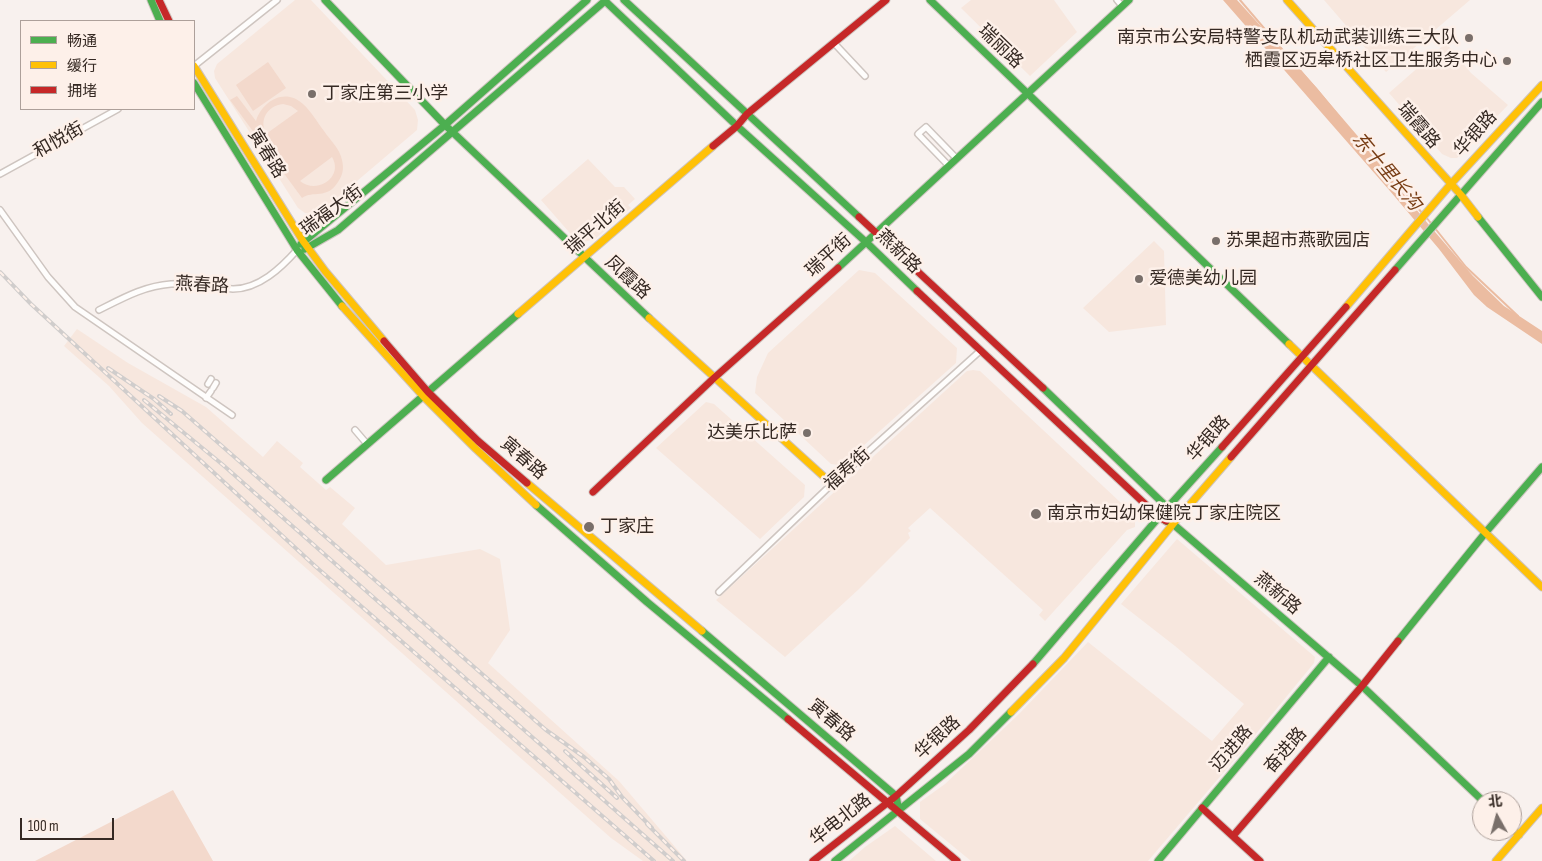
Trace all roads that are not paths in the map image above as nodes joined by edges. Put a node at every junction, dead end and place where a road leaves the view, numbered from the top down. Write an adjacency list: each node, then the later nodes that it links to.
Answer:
1 (151, 0): 14 (street)
2 (159, 0): 15 (street)
3 (277, 0): 17 (street)
4 (325, 0): 26 (street, 凤霞路)
5 (587, 0): 26 (street, 瑞福大街)
6 (605, 0): 27 (street, 燕新路); 28 (street, 瑞福大街)
7 (624, 0): 25 (street, 燕新路)
8 (886, 0): 16 (street, 瑞平北街)
9 (930, 0): 22 (street, 瑞丽路)
10 (1117, 0): 13 (street)
11 (1129, 0): 13 (street, 瑞平街)
12 (1287, 0): 32 (street, 瑞霞路)
13 (1122, 6): 22 (street, 瑞平街)
14 (160, 20)
15 (169, 20)
16 (834, 43): 19 (street); 25 (street, 瑞平北街)
17 (195, 65)
18 (195, 68): 36 (street, 寅春路)
19 (865, 76)
20 (195, 85): 39 (street, 寅春路)
21 (1542, 85): 32 (street, 华银路)
22 (1026, 94): 29 (street, 瑞平街); 44 (street, 瑞丽路)
23 (1542, 102): 33 (street, 华银路)
24 (116, 110): 31 (street, 和悦街)
25 (747, 114): 27 (street, 瑞平北街); 35 (street, 燕新路)
26 (445, 125): 28 (street, 凤霞路); 36 (street, 瑞福大街)
27 (737, 126): 37 (street, 燕新路); 40 (street, 瑞平北街)
28 (452, 132): 38 (street, 瑞福大街); 40 (street, 凤霞路)
29 (957, 159): 30 (street, 瑞平街); 30 (street)
30 (949, 166): 35 (street, 瑞平街)
31 (0, 174)
32 (1450, 185): 33 (street, 瑞霞路); 44 (street, 华银路)
33 (1461, 195): 41 (street, 瑞霞路); 45 (street, 华银路)
34 (0, 210): 49 (street)
35 (877, 233): 37 (street, 瑞平街); 59 (street, 燕新路)
36 (303, 241): 38 (street, 寅春路); 39 (street, 瑞福大街)
37 (866, 243): 43 (street, 燕新路); 46 (street, 瑞平街)
38 (308, 249): 39 (street, 瑞福大街); 50 (street, 寅春路)
39 (298, 250): 42 (street, 燕春路); 50 (street, 寅春路)
40 (585, 258): 46 (street, 凤霞路); 50 (street, 瑞平北街)
41 (1542, 297)
42 (99, 310)
43 (980, 351): 57 (street, 福寿街); 60 (street, 燕新路)
44 (1304, 356): 45 (street, 瑞丽路); 59 (street, 华银路)
45 (1312, 364): 61 (street, 华银路); 62 (street, 瑞丽路)
46 (714, 378): 57 (street, 凤霞路); 58 (street, 瑞平街)
47 (208, 384): 49 (street)
48 (213, 387): 51 (street)
49 (201, 394): 51 (street)
50 (426, 394): 54 (street, 瑞平北街); 68 (street, 寅春路); 69 (street, 寅春路)
51 (206, 398): 52 (street)
52 (232, 415)
53 (355, 430): 54 (street)
54 (367, 444): 56 (street, 瑞平北街)
55 (1542, 467): 62 (street, 奋进路)
56 (326, 480)
57 (832, 484): 64 (street, 福寿街)
58 (593, 492)
59 (1168, 508): 60 (street, 华银路); 61 (street, 燕新路)
60 (1159, 517): 61 (street, 燕新路); 68 (street, 华银路)
61 (1173, 524): 65 (street, 燕新路); 72 (street, 华银路)
62 (1486, 532): 63 (street, 瑞丽路); 66 (street, 奋进路)
63 (1542, 587)
64 (719, 592)
65 (1329, 657): 66 (street, 燕新路); 70 (street, 迈进路)
66 (1362, 686): 67 (street, 燕新路); 74 (street, 奋进路)
67 (1472, 791)
68 (896, 796): 69 (street, 华银路); 72 (street)
69 (888, 803): 72 (street, 寅春路); 76 (street, 华电北路)
70 (1202, 808): 74 (street); 79 (street, 迈进路)
71 (1542, 808): 73 (street)
72 (900, 811): 77 (street, 华电北路); 78 (street, 寅春路)
73 (1522, 831)
74 (1233, 836): 80 (street)
75 (1514, 841): 81 (street)
76 (813, 861)
77 (835, 861)
78 (957, 861)
79 (1158, 861)
80 (1260, 861)
81 (1496, 861)

